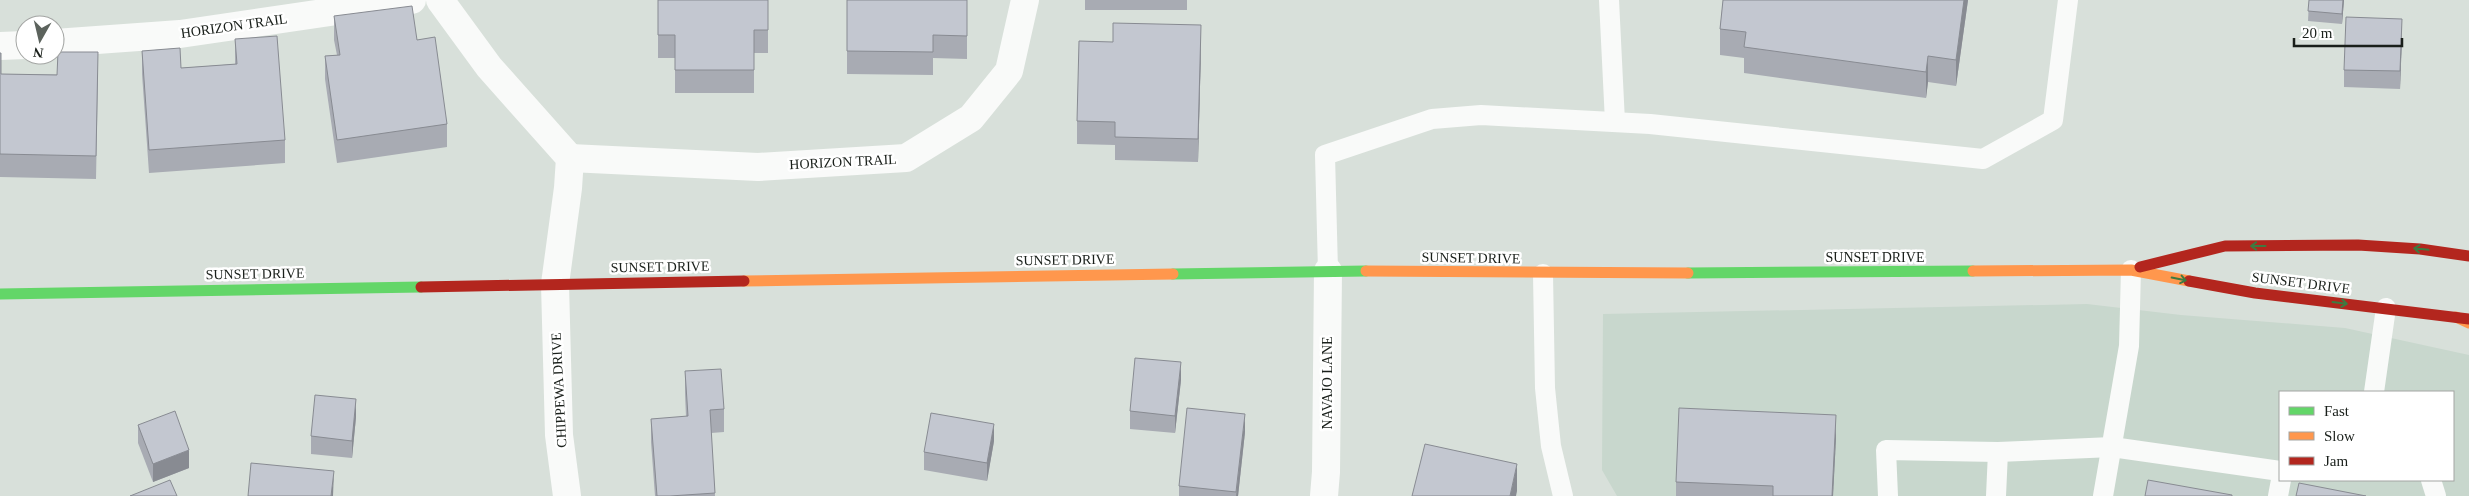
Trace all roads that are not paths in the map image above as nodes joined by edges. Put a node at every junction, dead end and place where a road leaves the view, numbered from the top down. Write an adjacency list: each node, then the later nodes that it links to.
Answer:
1 (412, 0): 6 (street, HORIZON TRAIL)
2 (440, 0): 10 (street)
3 (1025, 0): 10 (street, HORIZON TRAIL)
4 (1609, 0): 9 (lane)
5 (2068, 0): 9 (lane)
6 (65, 42)
7 (15, 45): 8 (street)
8 (0, 46)
9 (1615, 122): 13 (lane)
10 (570, 158): 15 (street)
11 (2469, 256): 12 (street, SUNSET DRIVE, one-way to 12)
12 (2131, 270): 14 (street, SUNSET DRIVE); 17 (street, SUNSET DRIVE, one-way to 17); 22 (lane)
13 (1328, 271): 14 (street, SUNSET DRIVE); 15 (street, SUNSET DRIVE); 28 (street, NAVAJO LANE)
14 (1543, 274): 29 (lane)
15 (555, 284): 16 (street, SUNSET DRIVE); 27 (street, CHIPPEWA DRIVE)
16 (0, 294)
17 (2386, 308): 18 (street, SUNSET DRIVE); 21 (lane)
18 (2456, 317): 19 (street, SUNSET DRIVE); 20 (street)
19 (2469, 319)
20 (2469, 323)
21 (2374, 391)
22 (2112, 447): 23 (lane); 24 (lane); 32 (lane)
23 (1998, 452): 30 (lane); 31 (lane)
24 (2279, 471)
25 (2281, 481): 33 (lane)
26 (2431, 481): 34 (lane)
27 (567, 496)
28 (1324, 496)
29 (1563, 496)
30 (1888, 496)
31 (1996, 496)
32 (2103, 496)
33 (2278, 496)
34 (2436, 496)

